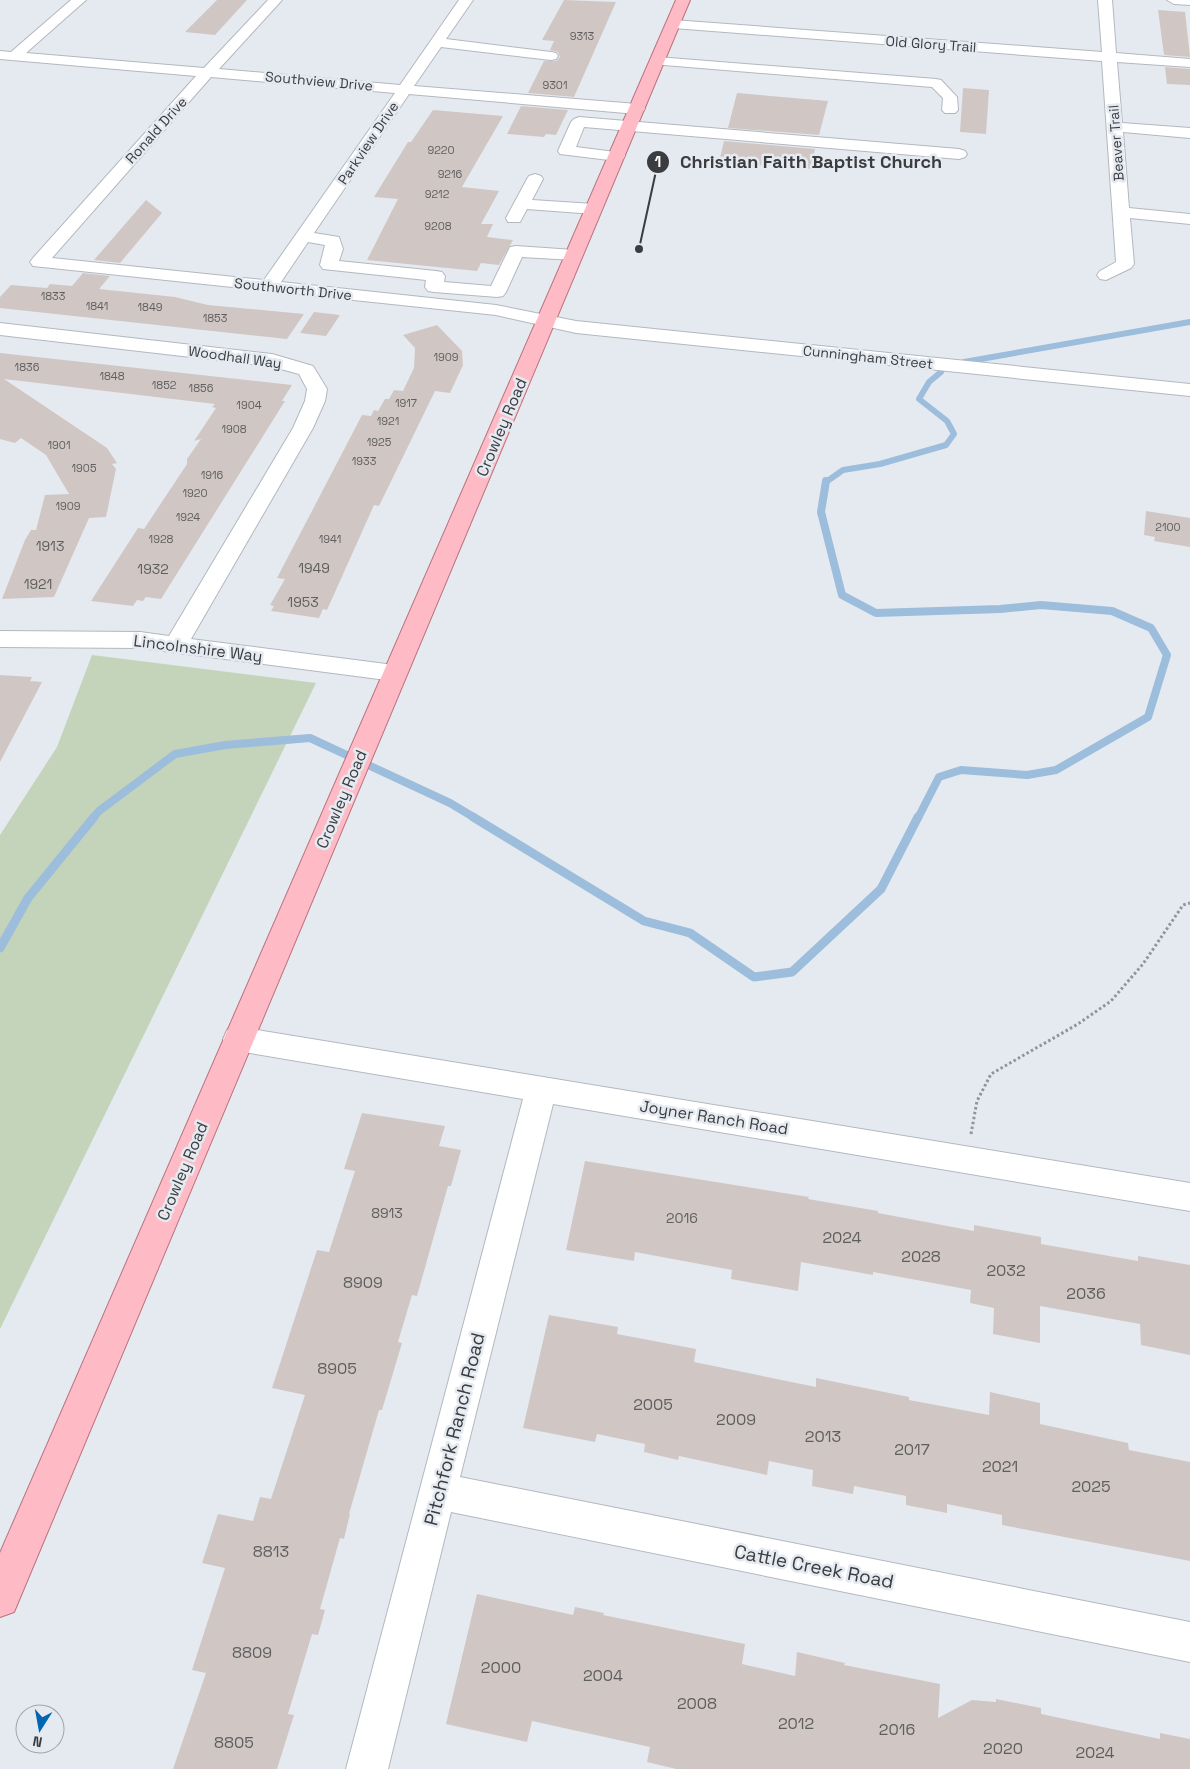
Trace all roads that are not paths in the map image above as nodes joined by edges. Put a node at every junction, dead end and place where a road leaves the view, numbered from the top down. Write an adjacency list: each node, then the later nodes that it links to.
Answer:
1 (79, 0): 10 (street)
2 (275, 0): 15 (street, Ronald Drive)
3 (466, 0): 9 (street, Parkview Drive)
4 (683, 0): 8 (main road, Crowley Road)
5 (1105, 0): 12 (street, Beaver Trail)
6 (1174, 0): 7 (street)
7 (1190, 1)
8 (673, 24): 12 (street, Old Glory Trail); 14 (main road, Crowley Road)
9 (437, 42): 11 (street); 18 (street, Parkview Drive)
10 (7, 56): 15 (street, Southview Drive)
11 (551, 56)
12 (1110, 57): 13 (street, Old Glory Trail); 24 (street, Beaver Trail)
13 (1190, 63)
14 (655, 67): 16 (street); 17 (street); 22 (main road, Crowley Road)
15 (208, 72): 18 (street, Southview Drive); 36 (street, Ronald Drive)
16 (844, 76): 19 (street); 21 (street)
17 (752, 83)
18 (405, 88): 20 (street, Southview Drive); 34 (street, Parkview Drive)
19 (813, 88)
20 (562, 102): 22 (street, Southview Drive); 23 (street)
21 (950, 110)
22 (633, 117): 23 (street); 26 (street); 27 (main road, Crowley Road)
23 (580, 122): 27 (street)
24 (1115, 127): 25 (street); 31 (street, Beaver Trail)
25 (1190, 133)
26 (959, 154)
27 (617, 156): 30 (main road, Crowley Road)
28 (535, 178): 29 (street)
29 (522, 204): 30 (street); 32 (street)
30 (594, 209): 35 (main road, Crowley Road)
31 (1122, 212): 33 (street); 37 (street, Beaver Trail)
32 (514, 219)
33 (1190, 219)
34 (304, 236): 35 (street); 38 (street, Parkview Drive)
35 (574, 255): 39 (main road, Crowley Road)
36 (39, 262): 38 (street, Southworth Drive)
37 (1106, 275)
38 (270, 286): 39 (street, Southworth Drive)
39 (546, 322): 41 (street, Cunningham Street); 44 (main road, Crowley Road)
40 (0, 329): 43 (street, Woodhall Way)
41 (1190, 390)
42 (0, 639): 43 (street, Lincolnshire Way)
43 (176, 644): 44 (street, Lincolnshire Way)
44 (394, 673): 45 (main road, Crowley Road)
45 (238, 1040): 46 (street, Joyner Ranch Road); 49 (main road, Crowley Road)
46 (541, 1089): 47 (street, Joyner Ranch Road); 48 (street, Pitchfork Ranch Road)
47 (1190, 1196)
48 (438, 1491): 50 (street, Cattle Creek Road); 51 (street, Pitchfork Ranch Road)
49 (0, 1598)
50 (1190, 1642)
51 (367, 1769)

